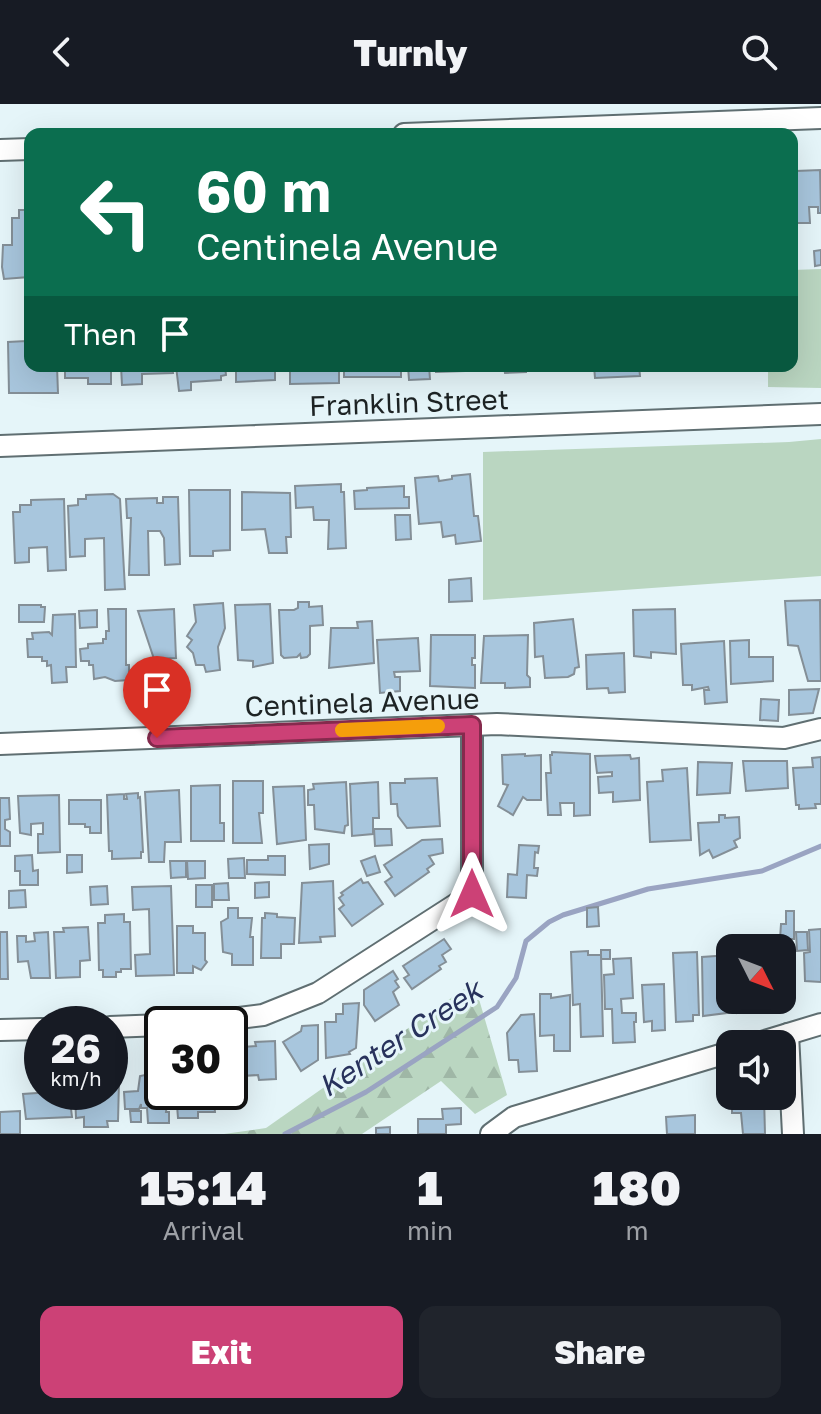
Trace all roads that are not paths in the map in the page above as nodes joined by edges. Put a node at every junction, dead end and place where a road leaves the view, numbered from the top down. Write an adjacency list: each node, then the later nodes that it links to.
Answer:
1 (821, 118): 2 (street)
2 (560, 128)
3 (24, 149): 4 (street)
4 (0, 150)
5 (821, 414): 6 (street, Franklin Street)
6 (0, 446)
7 (472, 725): 8 (street, Centinela Avenue); 9 (street, Centinela Avenue); 10 (street)
8 (821, 729)
9 (0, 744)
10 (248, 1017)
11 (821, 1024): 14 (street)
12 (24, 1029): 13 (street)
13 (0, 1030)
14 (796, 1032)
15 (716, 1056): 17 (street)
16 (792, 1110): 18 (street)
17 (492, 1133)
18 (793, 1134)

